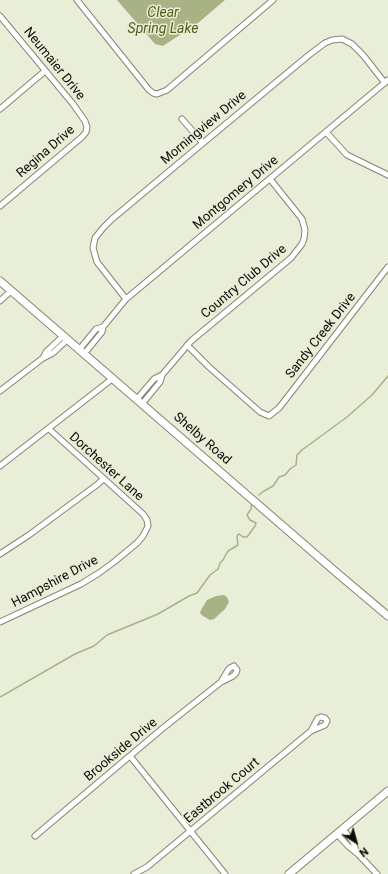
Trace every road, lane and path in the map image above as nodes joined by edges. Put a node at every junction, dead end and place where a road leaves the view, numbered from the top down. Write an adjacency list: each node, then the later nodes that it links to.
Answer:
1 (77, 0): 2 (street)
2 (273, 0)
3 (0, 16): 4 (street, Neumaier Drive)
4 (45, 71): 6 (street); 8 (street, Neumaier Drive)
5 (387, 81): 9 (street, Montgomery Drive); 10 (street, Morningview Drive)
6 (0, 109)
7 (182, 119): 10 (street)
8 (87, 130): 13 (street, Regina Drive)
9 (326, 132): 11 (street); 12 (street, Montgomery Drive)
10 (203, 143): 17 (street, Morningview Drive)
11 (388, 175)
12 (270, 179): 17 (street, Montgomery Drive); 20 (street, Country Club Drive)
13 (0, 206)
14 (388, 267): 20 (street, Sandy Creek Drive)
15 (0, 281): 16 (street, Shelby Road)
16 (11, 291): 18 (street); 19 (street, Shelby Road)
17 (126, 300): 21 (street, Montgomery Drive)
18 (0, 301)
19 (65, 338): 21 (street, Shelby Road); 23 (street)
20 (187, 345): 24 (street, Country Club Drive)
21 (82, 352): 22 (street, Shelby Road)
22 (112, 379): 24 (street, Shelby Road); 25 (street)
23 (0, 391)
24 (139, 402): 30 (street, Shelby Road)
25 (49, 429): 26 (street); 27 (street, Dorchester Lane)
26 (0, 466)
27 (103, 479): 28 (street, Dorchester Lane); 29 (street)
28 (148, 522): 31 (street, Hampshire Drive)
29 (0, 554)
30 (388, 616)
31 (0, 622)
32 (221, 682): 34 (street, Brookside Drive)
33 (311, 731): 37 (street, Eastbrook Court)
34 (130, 756): 37 (street); 38 (street, Brookside Drive)
35 (388, 791): 36 (street)
36 (340, 831): 43 (street); 44 (street)
37 (190, 832): 39 (street, Eastbrook Court); 42 (street)
38 (35, 836)
39 (147, 868): 40 (street, Eastbrook Court); 41 (street, Eastbrook Court)
40 (134, 874)
41 (144, 874)
42 (225, 874)
43 (289, 874)
44 (377, 874)

